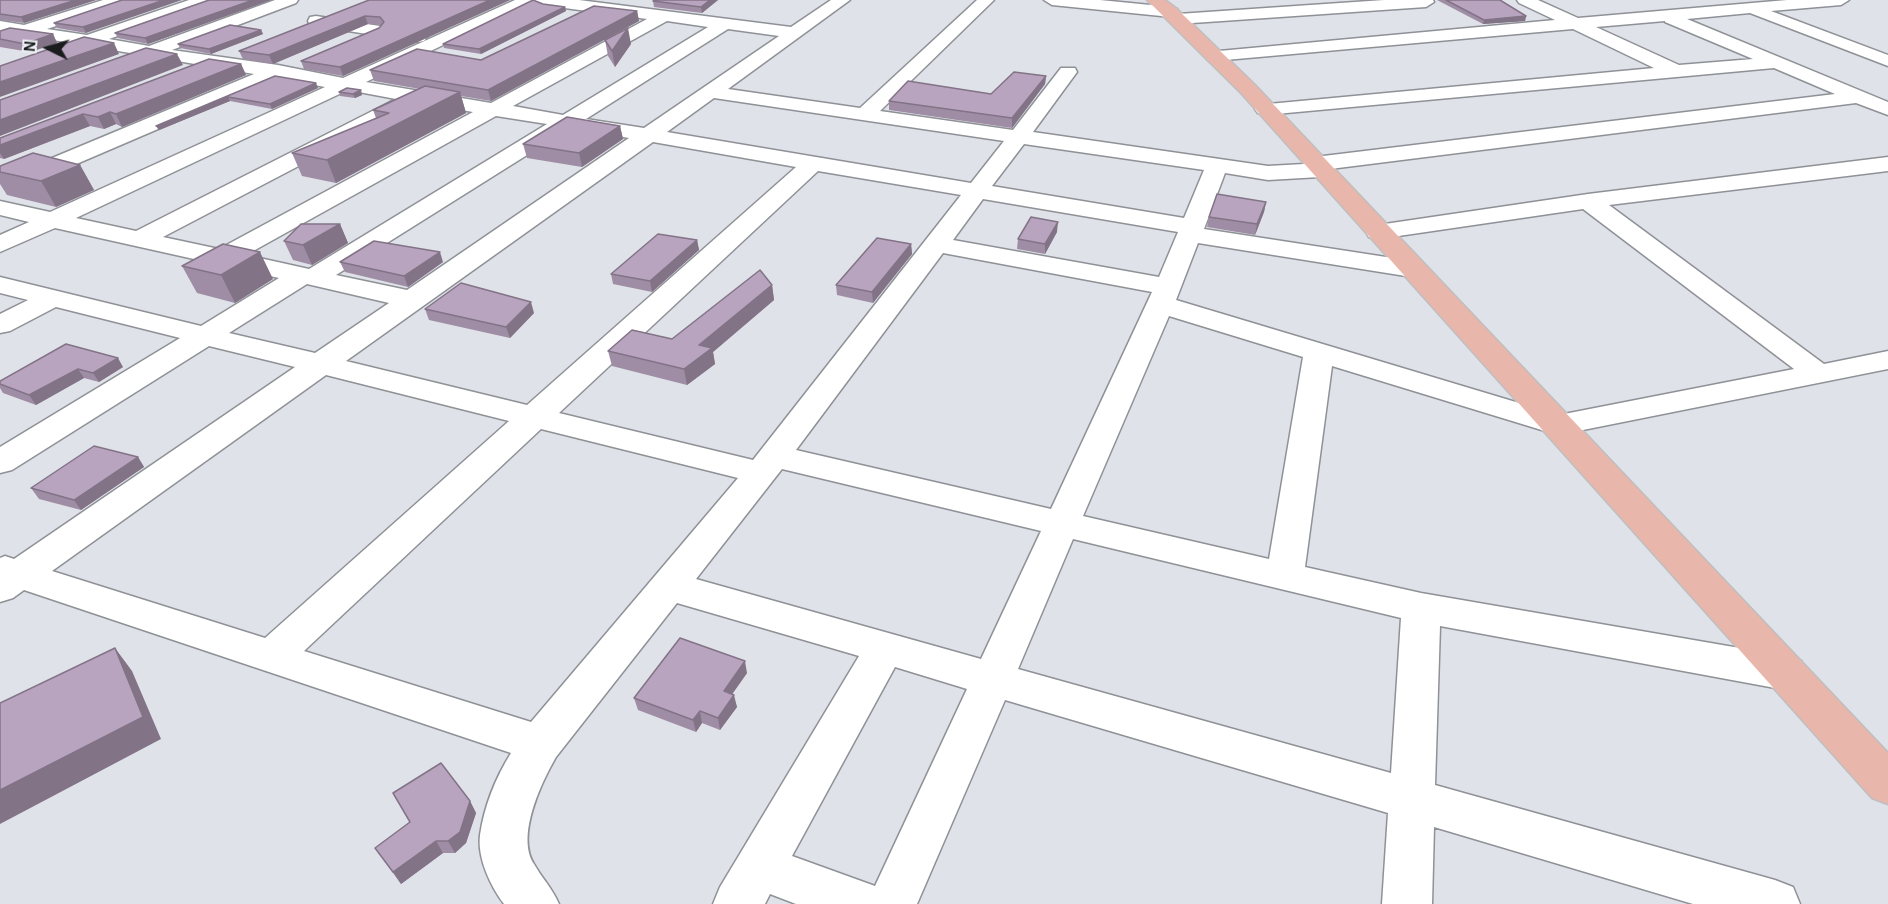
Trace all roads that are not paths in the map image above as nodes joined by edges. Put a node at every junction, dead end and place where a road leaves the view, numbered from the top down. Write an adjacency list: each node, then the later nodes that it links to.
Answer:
1 (119, 0): 27 (street)
2 (205, 0): 32 (street)
3 (290, 0): 37 (street)
4 (528, 0): 35 (street)
5 (542, 0): 15 (street)
6 (630, 0): 17 (street)
7 (842, 0): 30 (street)
8 (986, 0): 57 (street)
9 (1053, 0): 18 (street)
10 (1525, 0): 25 (street)
11 (1625, 0): 21 (street)
12 (1710, 0): 19 (street)
13 (1841, 0): 19 (street)
14 (1424, 1): 18 (street); 31 (street)
15 (594, 7): 17 (street); 23 (street)
16 (349, 9): 22 (street)
17 (612, 9): 20 (street)
18 (1168, 10): 40 (main road)
19 (1742, 10): 21 (street); 33 (street)
20 (664, 16): 24 (street); 53 (street)
21 (1667, 17): 25 (street); 39 (street)
22 (316, 21): 28 (street); 29 (street)
23 (564, 22)
24 (724, 24): 30 (street); 59 (street)
25 (1578, 25): 31 (street); 45 (street)
26 (0, 26): 27 (street)
27 (25, 30): 32 (street)
28 (295, 30)
29 (375, 30): 34 (street); 35 (street)
30 (795, 33): 50 (street)
31 (1482, 33): 40 (street)
32 (87, 40): 37 (street); 38 (street)
33 (1836, 42): 39 (street); 42 (street)
34 (341, 44)
35 (445, 48): 49 (street)
36 (244, 50): 43 (street)
37 (150, 51): 43 (street); 44 (street)
38 (55, 52)
39 (1785, 52): 45 (street); 52 (street)
40 (1214, 56): 54 (main road)
41 (308, 58): 46 (street)
42 (1888, 61)
43 (213, 62): 46 (street); 48 (street)
44 (118, 63)
45 (1677, 71): 54 (street)
46 (275, 72): 49 (street); 58 (street)
47 (1068, 72): 61 (street)
48 (182, 74)
49 (346, 84): 51 (street); 70 (street)
50 (710, 92): 57 (street); 60 (street)
51 (417, 96): 53 (street); 73 (street)
52 (1856, 97): 55 (street); 65 (street)
53 (494, 109): 59 (street); 76 (street)
54 (1265, 109): 65 (main road)
55 (1888, 109)
56 (131, 113): 58 (street)
57 (864, 115): 61 (street)
58 (164, 119): 66 (street)
59 (567, 122): 60 (street); 78 (street)
60 (648, 135): 62 (street); 82 (street)
61 (1018, 137): 64 (street); 67 (street)
62 (813, 163): 67 (street); 89 (street)
63 (1888, 164): 68 (street)
64 (1217, 166): 65 (street); 71 (street)
65 (1318, 167): 72 (main road)
66 (11, 184)
67 (977, 191): 71 (street); 75 (street)
68 (1588, 201): 72 (street); 88 (street)
69 (0, 208): 70 (street)
70 (53, 220): 73 (street); 74 (street)
71 (1190, 230): 77 (street); 80 (street)
72 (1378, 232): 77 (main road)
73 (139, 239): 76 (street)
74 (0, 244)
75 (936, 244): 80 (street); 92 (street)
76 (224, 257): 78 (street)
77 (1412, 269): 90 (main road)
78 (309, 276): 82 (street); 84 (street)
79 (0, 285): 81 (street)
80 (1164, 295): 85 (street); 93 (street)
81 (53, 298): 83 (street); 84 (street)
82 (413, 300): 87 (street)
83 (0, 325)
84 (205, 336): 87 (street); 91 (street)
85 (1319, 351): 90 (street); 94 (street)
86 (1888, 360): 88 (street)
87 (321, 364): 89 (street); 95 (street)
88 (1819, 374): 90 (street)
89 (534, 417): 92 (street); 99 (street)
90 (1558, 425): 100 (main road)
91 (0, 462)
92 (768, 465): 93 (street); 96 (street)
93 (1062, 525): 94 (street); 101 (street)
94 (1285, 576): 97 (street)
95 (6, 577): 99 (street)
96 (669, 586): 98 (street); 102 (street)
97 (1421, 608): 100 (street); 104 (street)
98 (885, 648): 101 (street); 105 (street)
99 (271, 657): 102 (street)
100 (1786, 673): 103 (main road)
101 (993, 679): 104 (street); 108 (street)
102 (540, 744): 106 (street)
103 (1888, 784)
104 (1412, 800): 109 (street); 110 (street)
105 (749, 885): 107 (street)
106 (534, 904)
107 (860, 904)
108 (892, 904)
109 (1407, 904)
110 (1775, 904)

